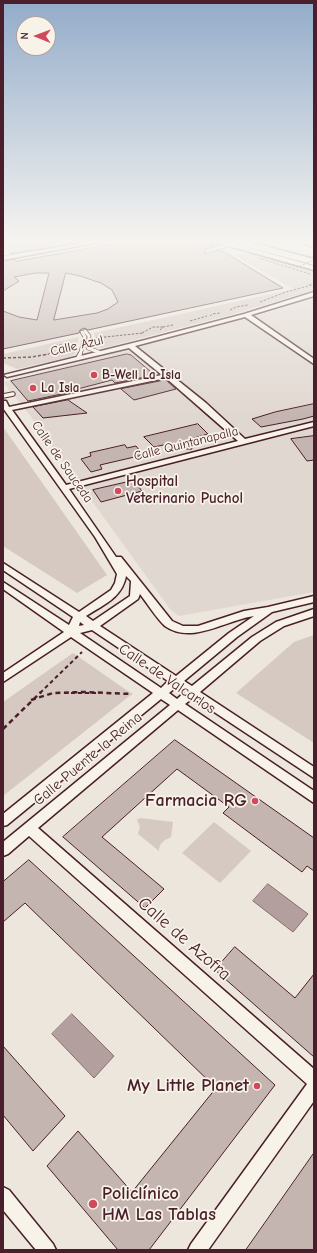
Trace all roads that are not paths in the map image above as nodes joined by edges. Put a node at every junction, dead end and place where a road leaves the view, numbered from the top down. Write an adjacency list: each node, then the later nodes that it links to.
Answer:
1 (296, 299): 2 (street, Calle Azul)
2 (246, 315): 3 (street, Calle Azul); 6 (street)
3 (131, 346): 4 (street, Calle Azul); 8 (street)
4 (101, 353): 5 (street, Calle Azul); 5 (lane)
5 (78, 358): 7 (street, Calle Azul)
6 (314, 362)
7 (4, 374)
8 (168, 376): 11 (street); 13 (street)
9 (13, 394): 10 (lane)
10 (3, 396)
11 (6, 406): 14 (street, Calle de Sauceda)
12 (314, 424): 13 (street, Calle Quintanapalla)
13 (244, 442): 14 (street, Calle Quintanapalla)
14 (64, 488): 15 (street, Calle de Sauceda)
15 (100, 537): 17 (street, Calle de Sauceda); 22 (street, Calle de Sauceda)
16 (3, 566): 22 (street, Calle de Valcarlos)
17 (135, 579): 20 (street, Calle de Sauceda); 23 (street)
18 (3, 586): 24 (street, Calle de Valcarlos)
19 (314, 600): 20 (street, Calle de Sauceda)
20 (269, 610): 26 (street, Calle Puente la Reina)
21 (314, 612): 27 (street, Calle Puente la Reina)
22 (78, 617): 23 (street, Calle de Valcarlos); 24 (street)
23 (93, 626): 24 (street); 26 (street, Calle de Valcarlos)
24 (71, 632): 25 (street); 28 (street, Calle de Valcarlos)
25 (3, 678)
26 (175, 681): 27 (street, Calle de Valcarlos); 28 (street, Calle Puente la Reina)
27 (192, 692): 29 (street, Calle Puente la Reina); 30 (street, Calle de Valcarlos)
28 (161, 694): 29 (street, Calle de Valcarlos); 32 (street, Calle Puente la Reina)
29 (177, 705): 31 (street, Calle de Valcarlos); 33 (street, Calle Puente la Reina)
30 (314, 772)
31 (314, 798)
32 (3, 821)
33 (29, 828): 34 (street, Calle Puente la Reina); 35 (street, Calle de Azofra)
34 (3, 850)
35 (314, 1079)
36 (314, 1088): 39 (street)
37 (3, 1196): 38 (street)
38 (47, 1250)
39 (197, 1250)

